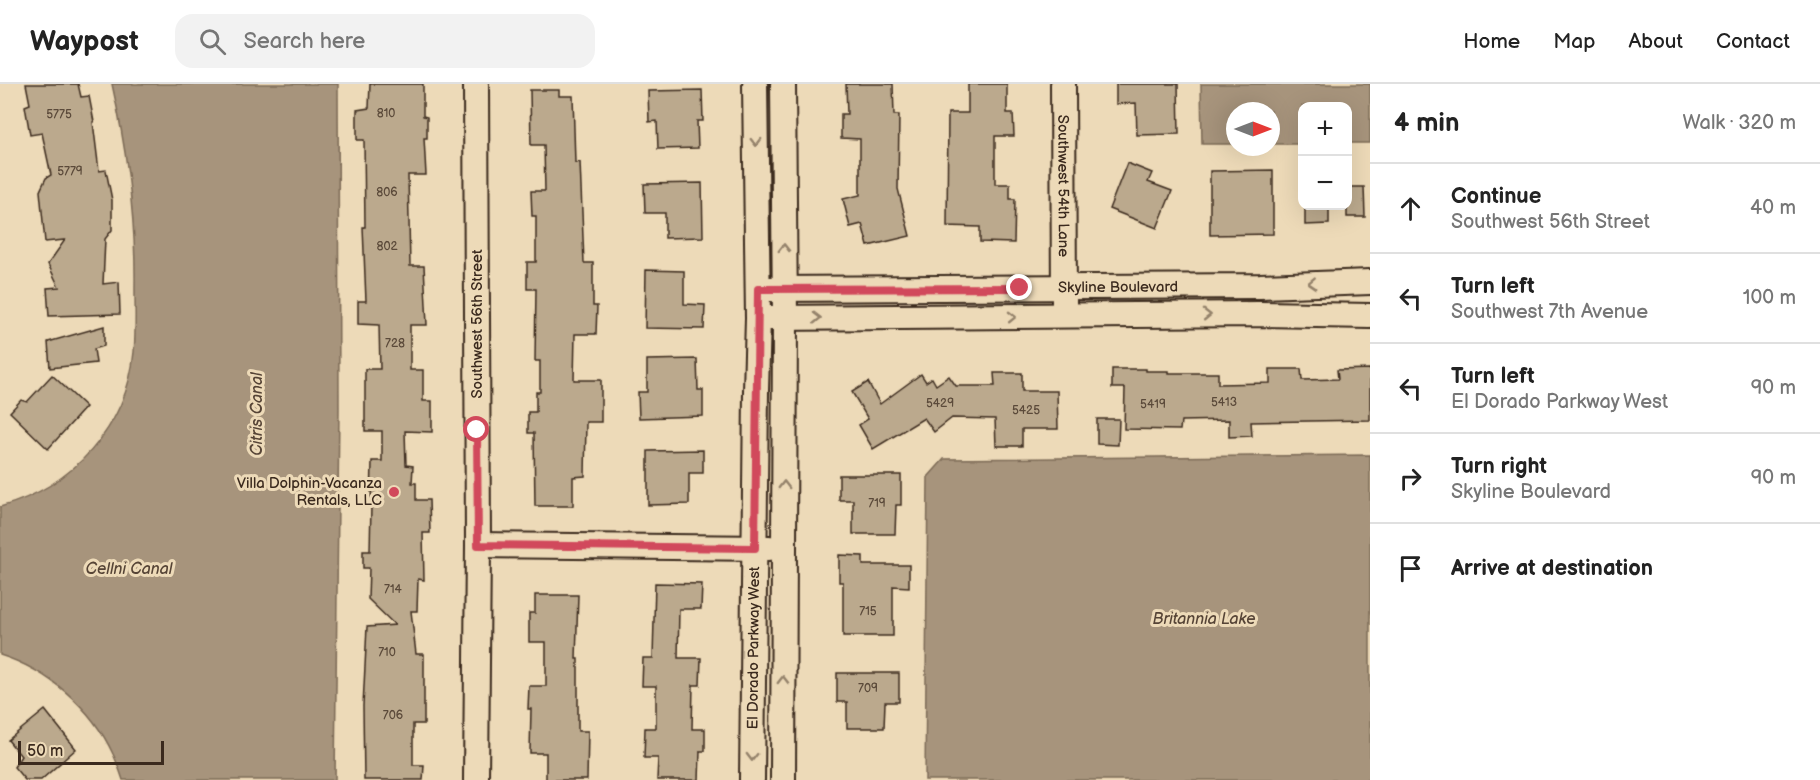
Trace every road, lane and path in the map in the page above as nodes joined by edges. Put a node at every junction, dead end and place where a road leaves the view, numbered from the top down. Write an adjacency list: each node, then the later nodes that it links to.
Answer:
1 (476, 84): 13 (street, Southwest 56th Street)
2 (755, 84): 8 (street, El Dorado Parkway West, one-way to 8)
3 (783, 84): 6 (street, El Dorado Parkway West, one-way to 3)
4 (1063, 84): 7 (street, Southwest 54th Lane)
5 (1370, 282): 7 (street, Skyline Boulevard, one-way to 7)
6 (784, 288): 7 (street, Skyline Boulevard); 8 (street, Skyline Boulevard); 12 (street, El Dorado Parkway West)
7 (1064, 288): 9 (street, Southwest 54th Lane)
8 (758, 289): 11 (street, El Dorado Parkway West)
9 (1064, 316): 10 (street, Skyline Boulevard, one-way to 10); 12 (street, Skyline Boulevard, one-way to 9)
10 (1370, 316)
11 (758, 318): 12 (street, Skyline Boulevard); 14 (street, El Dorado Parkway West)
12 (785, 319): 15 (street, El Dorado Parkway West, one-way to 12)
13 (478, 545): 14 (street); 16 (street, Southwest 56th Street)
14 (755, 548): 15 (street); 17 (street, El Dorado Parkway West, one-way to 17)
15 (784, 548): 18 (street, El Dorado Parkway West, one-way to 15)
16 (476, 780)
17 (752, 780)
18 (783, 780)

